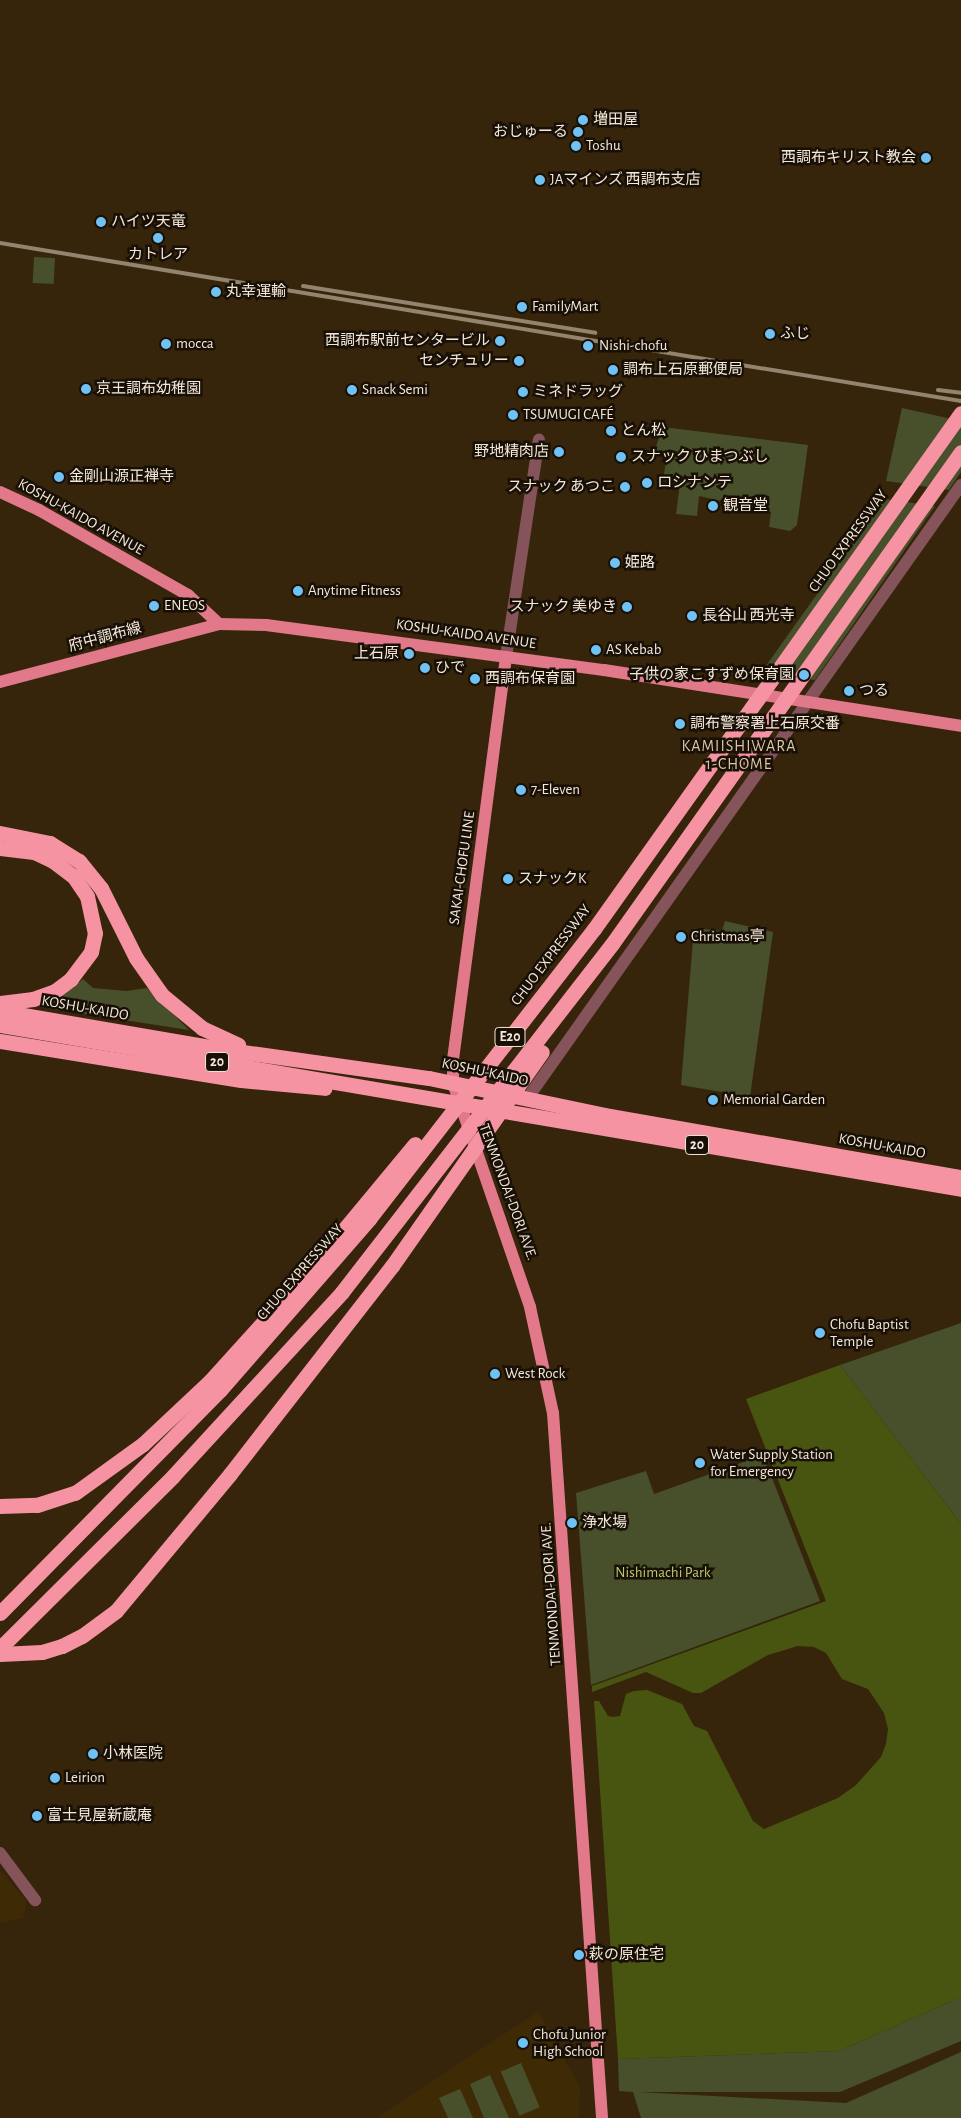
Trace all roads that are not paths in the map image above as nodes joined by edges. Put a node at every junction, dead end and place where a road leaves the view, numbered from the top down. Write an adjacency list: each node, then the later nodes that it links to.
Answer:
1 (961, 413): 17 (highway, CHUO EXPRESSWAY / E20, bridge)
2 (539, 438): 7 (street)
3 (961, 452): 13 (highway, E20, bridge)
4 (961, 485): 9 (street)
5 (0, 492): 6 (main road, KOSHU-KAIDO AVENUE)
6 (219, 624): 7 (main road, KOSHU-KAIDO AVENUE); 8 (main road, 府中調布線)
7 (506, 657): 9 (main road, KOSHU-KAIDO AVENUE); 20 (main road, SAKAI-CHOFU LINE)
8 (0, 682)
9 (811, 701): 10 (main road, KOSHU-KAIDO AVENUE); 22 (street)
10 (961, 726)
11 (0, 833): 19 (highway)
12 (0, 848): 14 (highway)
13 (612, 944): 28 (highway, E20, bridge); 29 (highway, bridge)
14 (0, 1003)
15 (0, 1011): 19 (highway, KOSHU-KAIDO / 20)
16 (0, 1025): 21 (highway, KOSHU-KAIDO / 20)
17 (517, 1028): 26 (highway, bridge); 27 (highway, CHUO EXPRESSWAY / E20, bridge)
18 (0, 1041): 21 (highway)
19 (267, 1055): 20 (highway, KOSHU-KAIDO / 20)
20 (453, 1083): 22 (highway, KOSHU-KAIDO / 20); 23 (main road, TENMONDAI-DORI AVE.)
21 (371, 1089): 23 (highway, KOSHU-KAIDO / 20)
22 (527, 1098): 24 (highway, KOSHU-KAIDO / 20)
23 (458, 1103): 25 (highway, KOSHU-KAIDO / 20); 32 (main road, TENMONDAI-DORI AVE.)
24 (961, 1177)
25 (961, 1189)
26 (0, 1506)
27 (0, 1613)
28 (0, 1648)
29 (0, 1654)
30 (0, 1853): 31 (street)
31 (36, 1900)
32 (602, 2118)

